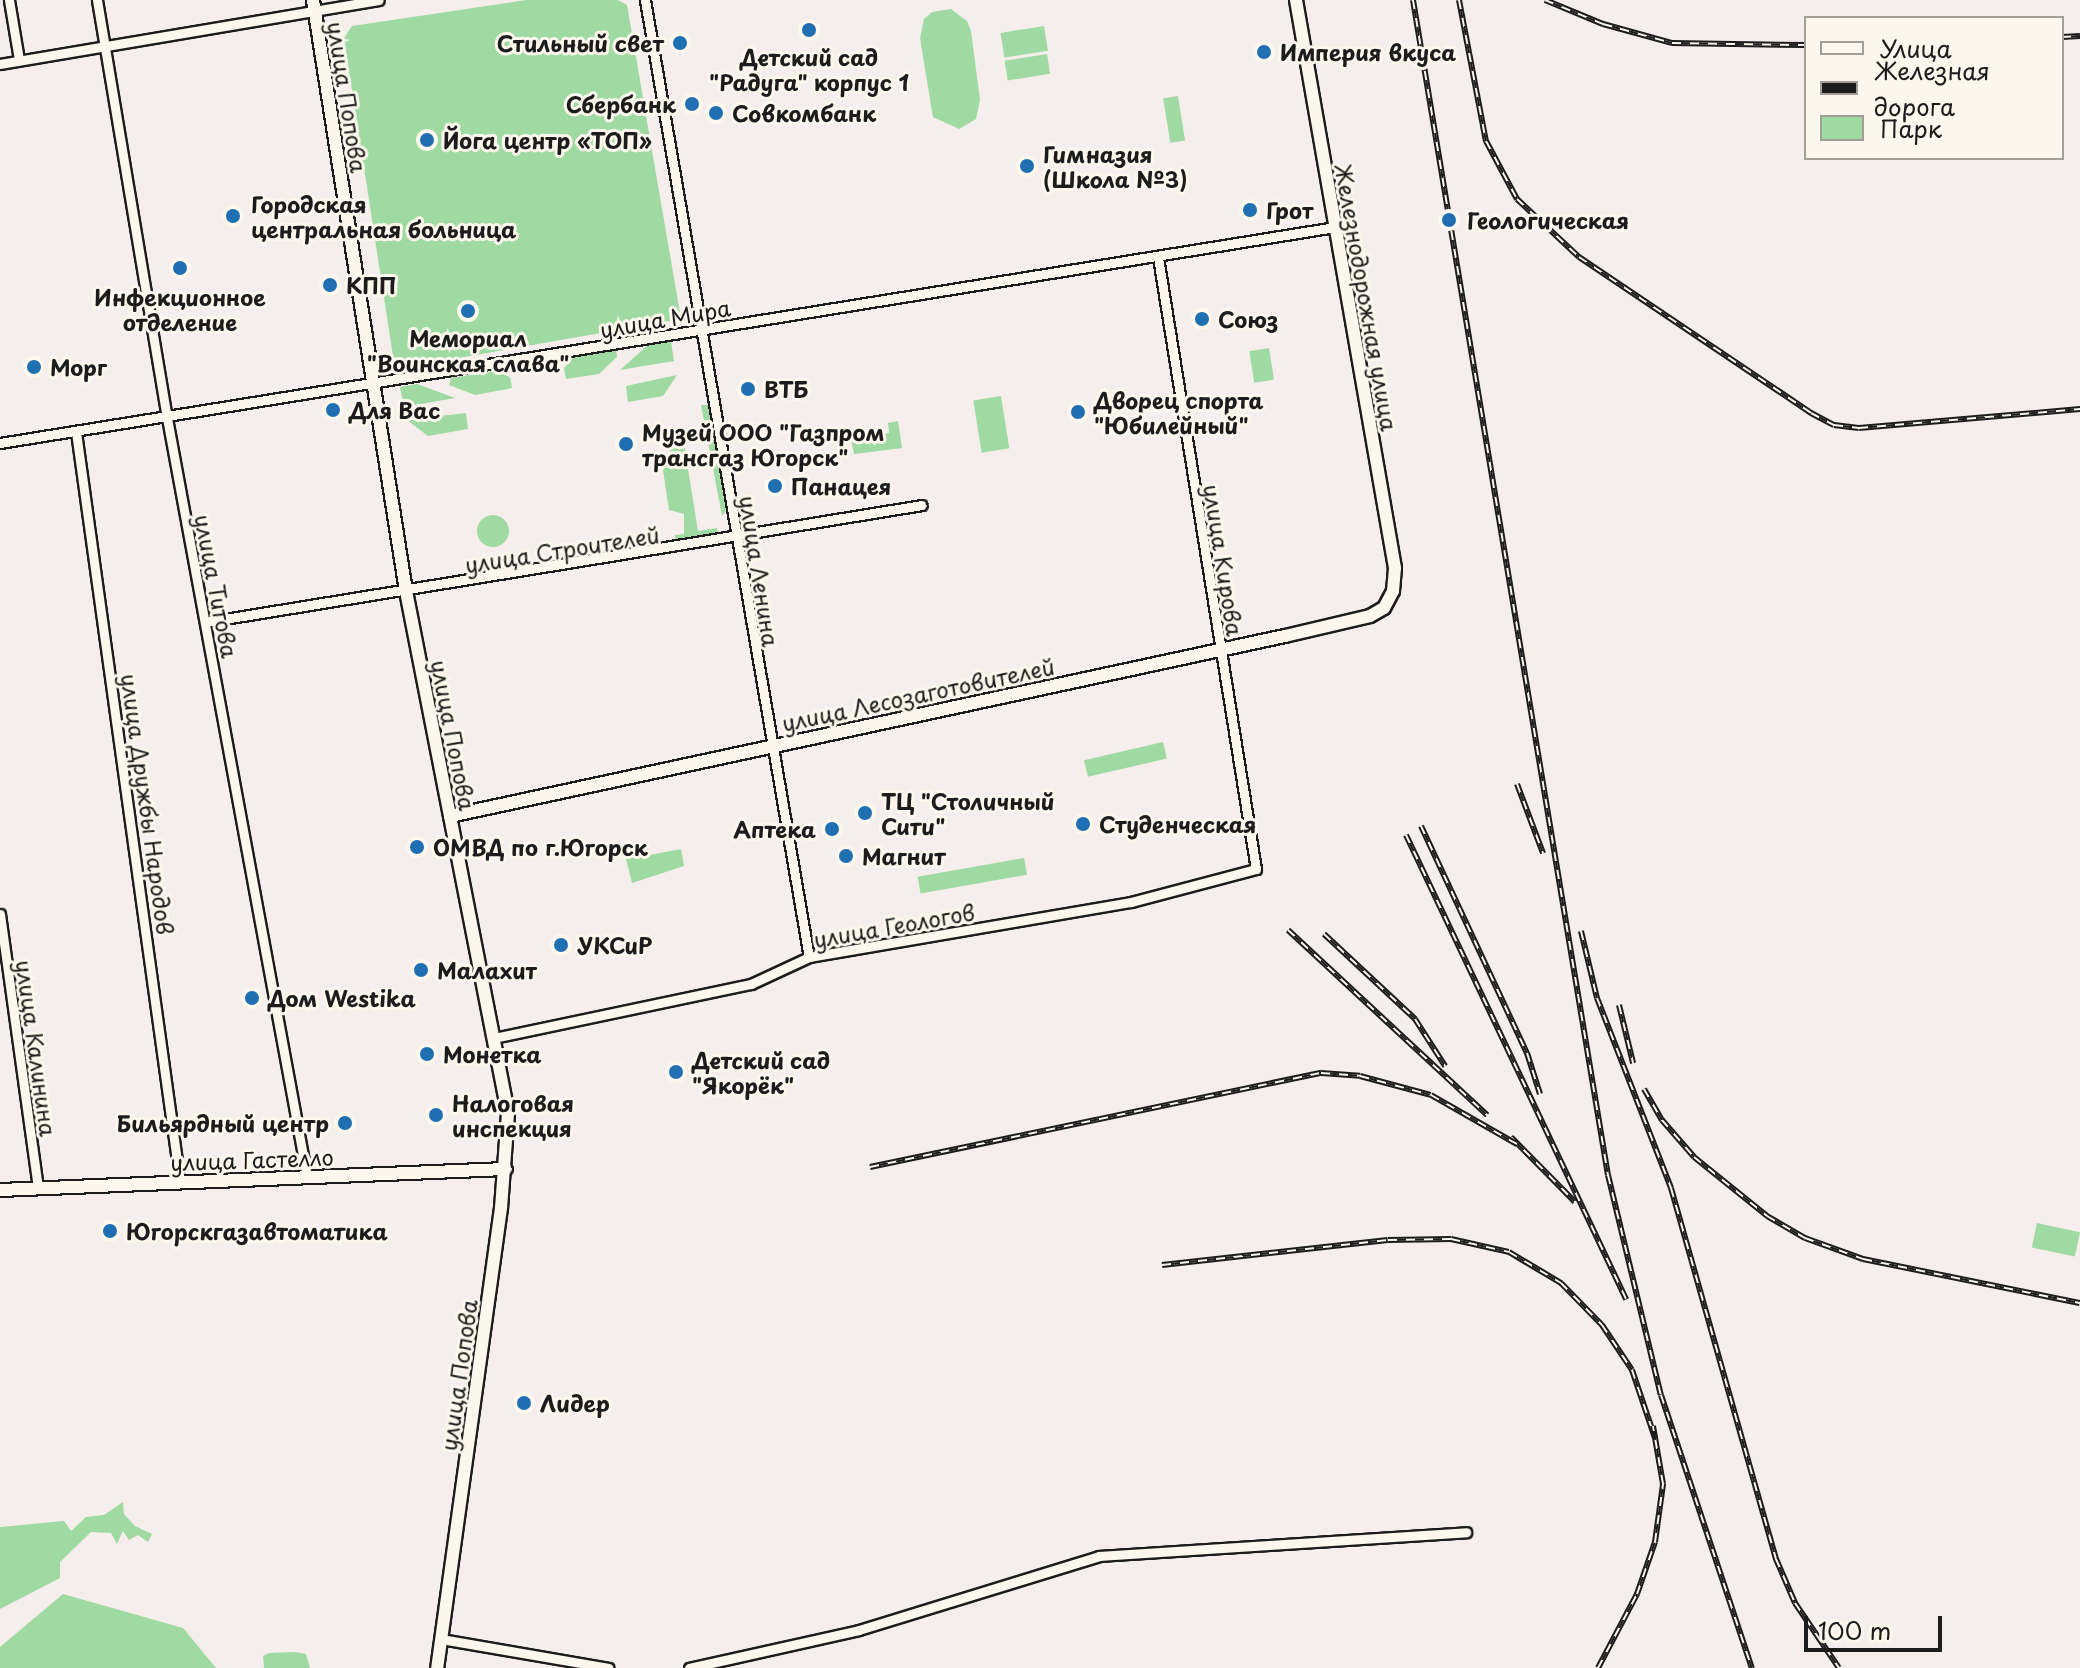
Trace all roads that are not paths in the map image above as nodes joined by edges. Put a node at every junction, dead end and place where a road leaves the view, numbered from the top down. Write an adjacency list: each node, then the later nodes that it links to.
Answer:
1 (9, 0): 8 (street)
2 (97, 0): 7 (street, улица Титова)
3 (379, 0): 6 (street)
4 (645, 0): 12 (street, улица Ленина)
5 (1296, 0): 10 (main road, Железнодорожная улица)
6 (313, 5): 7 (street); 13 (main road, улица Попова)
7 (104, 45): 8 (street); 14 (street, улица Титова)
8 (19, 60): 9 (street)
9 (0, 64)
10 (1335, 227): 11 (street, улица Мира); 20 (main road, Железнодорожная улица)
11 (1158, 257): 12 (street, улица Мира); 22 (street, улица Кирова)
12 (702, 330): 13 (street, улица Мира); 18 (street, улица Ленина)
13 (372, 385): 14 (street, улица Мира); 19 (main road, улица Попова)
14 (167, 418): 15 (street, улица Мира); 21 (street, улица Титова)
15 (76, 432): 16 (street, улица Мира); 31 (street, улица Дружбы Народов)
16 (0, 443)
17 (922, 505): 18 (street, улица Строителей)
18 (737, 538): 19 (street, улица Строителей); 23 (street, улица Ленина)
19 (406, 591): 21 (street, улица Строителей); 24 (main road, улица Попова)
20 (1389, 601): 22 (main road, улица Лесозаготовителей)
21 (206, 622): 30 (street, улица Титова)
22 (1220, 649): 23 (main road, улица Лесозаготовителей); 25 (street, улица Кирова)
23 (771, 746): 24 (main road, улица Лесозаготовителей); 27 (street, улица Ленина)
24 (450, 816): 28 (main road, улица Попова)
25 (1256, 869): 27 (street, улица Геологов)
26 (0, 914): 32 (street, улица Калинина)
27 (809, 957): 28 (street, улица Геологов)
28 (494, 1038): 29 (main road, улица Попова)
29 (506, 1169): 30 (main road, улица Гастелло); 35 (main road, улица Попова)
30 (307, 1177): 31 (main road, улица Гастелло)
31 (180, 1182): 32 (main road, улица Гастелло)
32 (38, 1188): 33 (main road, улица Гастелло)
33 (0, 1190)
34 (1466, 1532): 38 (street)
35 (441, 1639): 36 (main road, улица Попова); 37 (street)
36 (437, 1668)
37 (609, 1668)
38 (689, 1668)

